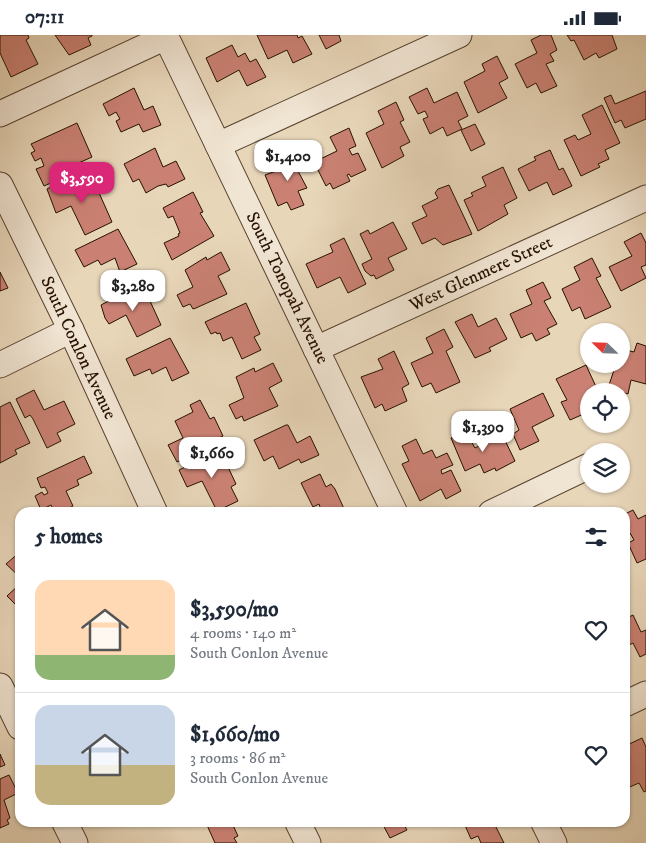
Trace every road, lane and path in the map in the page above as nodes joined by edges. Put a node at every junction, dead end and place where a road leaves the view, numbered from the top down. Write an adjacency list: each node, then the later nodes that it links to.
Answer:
1 (459, 35): 4 (street)
2 (131, 42): 3 (street); 4 (street, South Tonopah Avenue)
3 (0, 114)
4 (218, 145): 8 (street, South Tonopah Avenue)
5 (0, 185): 7 (street, South Conlon Avenue)
6 (646, 198): 8 (street, West Glenmere Street)
7 (71, 330): 9 (street); 11 (street, South Conlon Avenue)
8 (316, 349): 12 (street, South Tonopah Avenue)
9 (0, 365)
10 (580, 470): 13 (street)
11 (152, 507)
12 (392, 507)
13 (504, 507)
14 (0, 685): 17 (street)
15 (646, 694): 16 (street)
16 (630, 702)
17 (15, 716)
18 (67, 827): 21 (street)
19 (300, 827): 22 (street)
20 (546, 827): 23 (street)
21 (75, 843)
22 (308, 843)
23 (554, 843)

